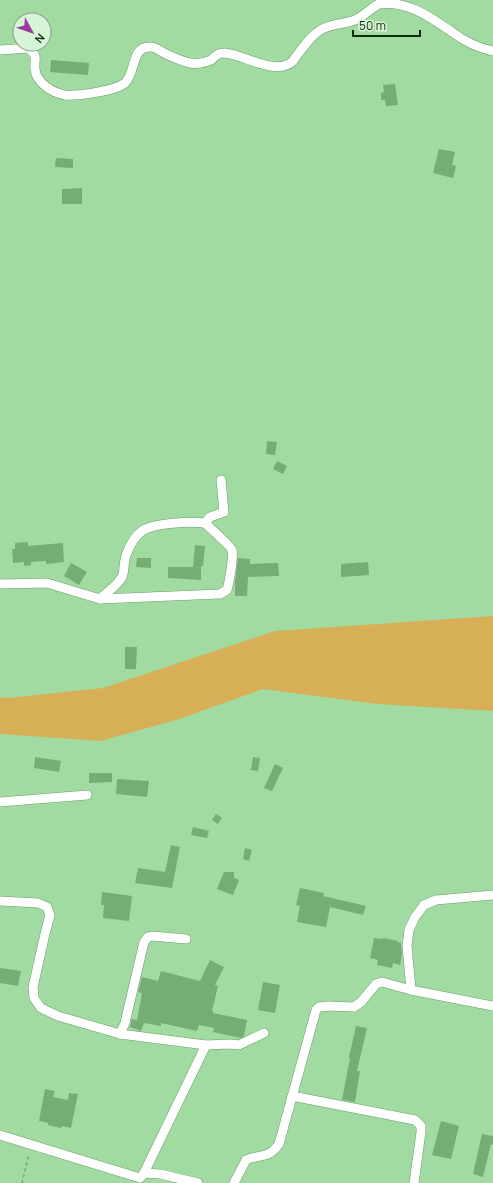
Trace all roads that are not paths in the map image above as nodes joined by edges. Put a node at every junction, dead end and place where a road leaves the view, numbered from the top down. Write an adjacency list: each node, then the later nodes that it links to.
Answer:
1 (0, 50): 2 (street)
2 (493, 51)
3 (221, 480): 4 (street)
4 (205, 523): 6 (street); 6 (street)
5 (0, 584): 6 (street)
6 (100, 599)
7 (87, 795): 8 (street)
8 (0, 802)
9 (493, 895): 12 (street)
10 (0, 901): 15 (street)
11 (186, 939): 15 (street)
12 (410, 990): 13 (street); 17 (street)
13 (493, 1006)
14 (264, 1033): 16 (street)
15 (120, 1034): 16 (street)
16 (206, 1045): 19 (street)
17 (292, 1096): 21 (street); 22 (street)
18 (0, 1135): 19 (street)
19 (141, 1178): 20 (street)
20 (198, 1183)
21 (234, 1183)
22 (414, 1183)

